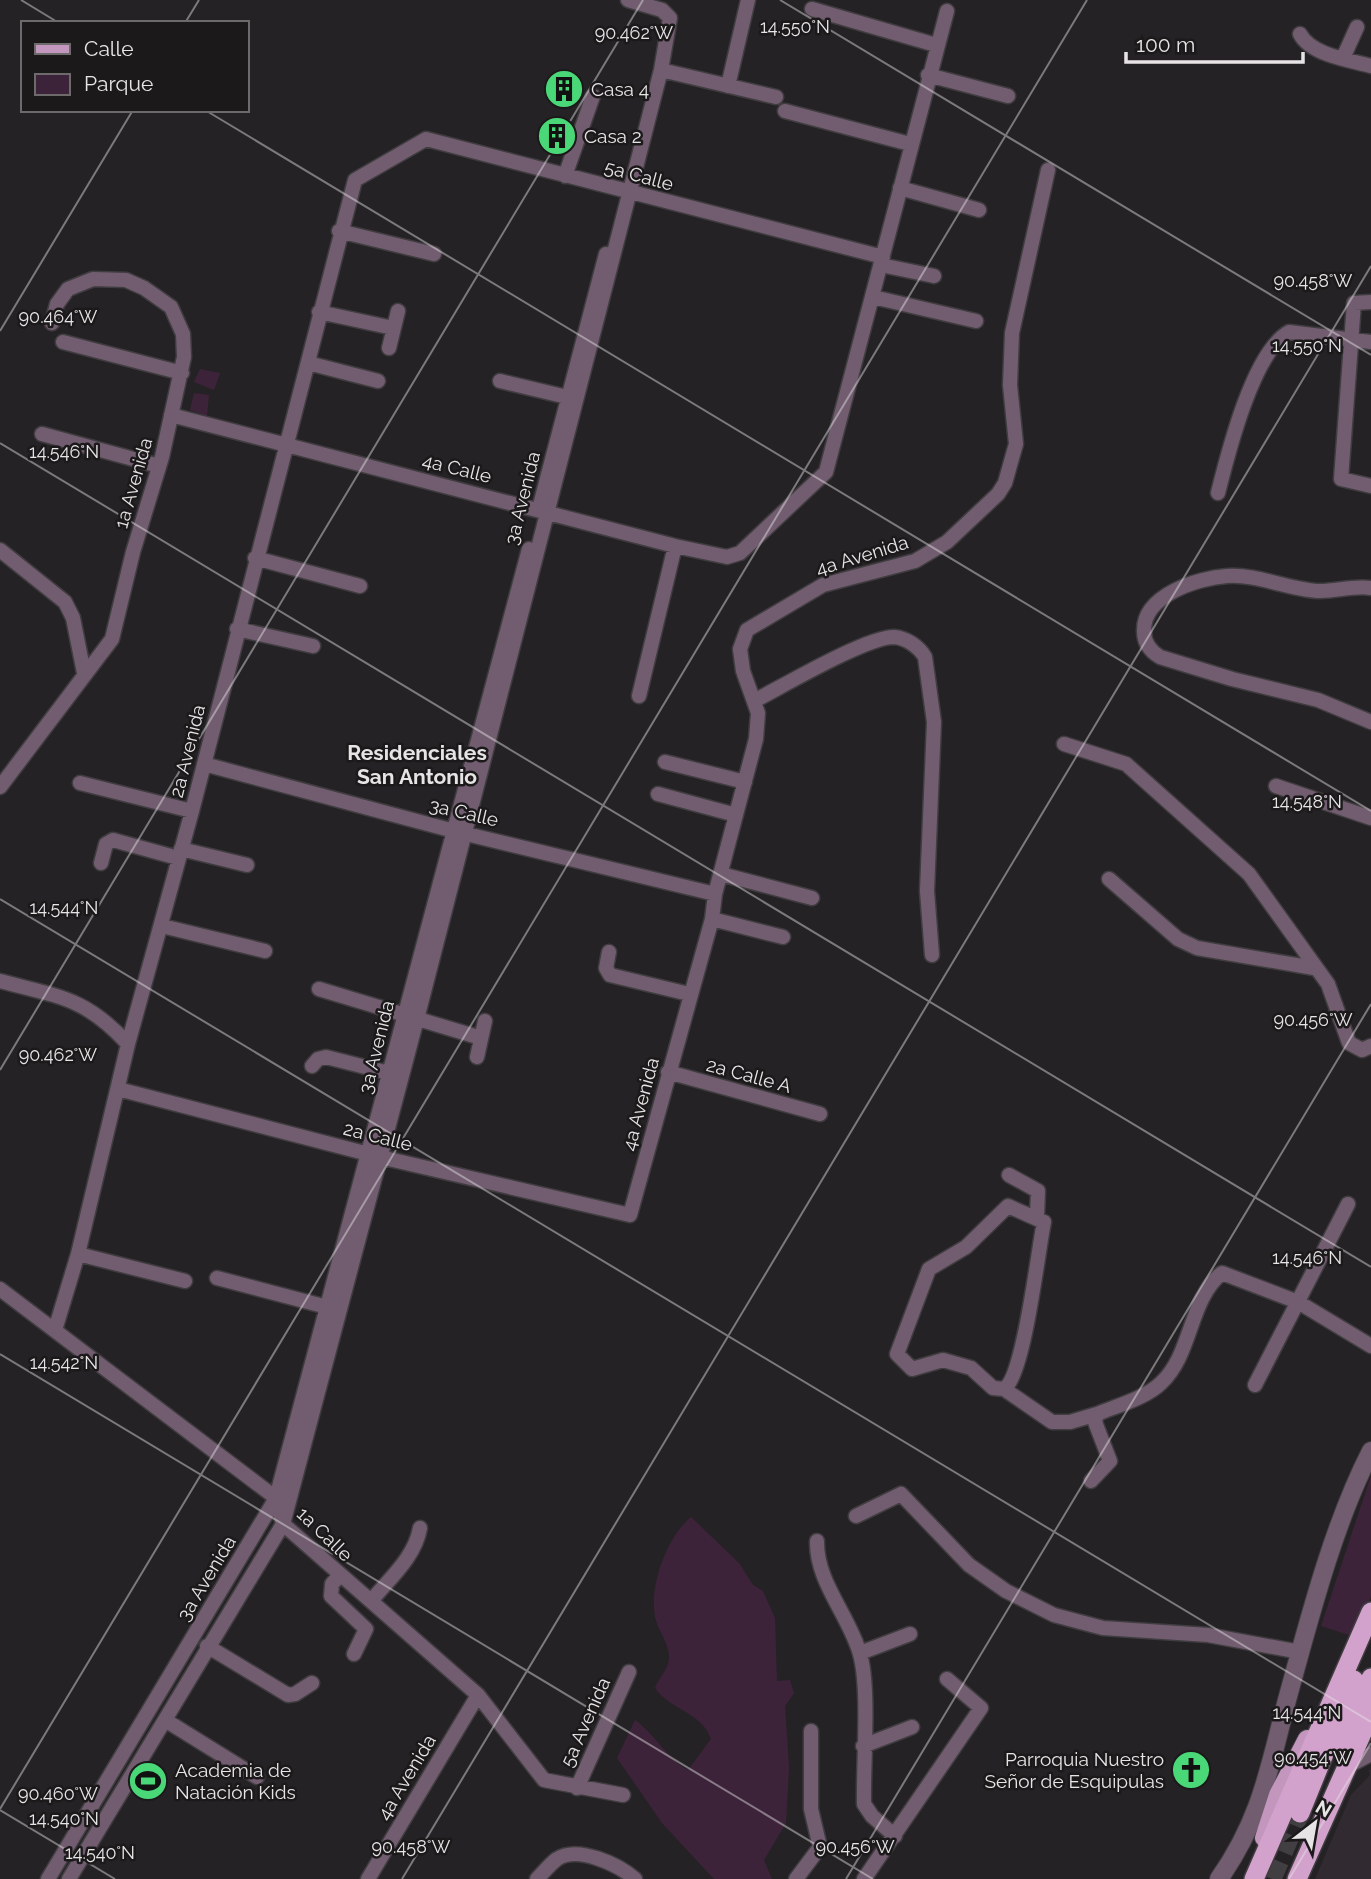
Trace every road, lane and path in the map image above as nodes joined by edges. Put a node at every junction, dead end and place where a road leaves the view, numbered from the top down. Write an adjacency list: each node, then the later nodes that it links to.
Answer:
1 (628, 0): 10 (street, 3a Avenida)
2 (748, 0): 12 (street)
3 (812, 9): 7 (street)
4 (947, 11): 7 (street)
5 (1356, 27): 8 (street)
6 (1300, 34): 8 (street)
7 (936, 45): 11 (street)
8 (1343, 58): 9 (street)
9 (1371, 66)
10 (661, 70): 12 (street); 21 (street, 3a Avenida)
11 (928, 75): 14 (street); 17 (street)
12 (728, 86): 15 (street)
13 (593, 96): 19 (street)
14 (1008, 96)
15 (776, 97)
16 (785, 111): 17 (street)
17 (910, 144): 22 (street)
18 (1048, 170): 60 (street, 4a Avenida)
19 (565, 176): 20 (street, 5a Calle); 21 (street, 5a Calle)
20 (355, 180): 24 (street, 2a Avenida)
21 (630, 188): 26 (street, 5a Calle); 43 (street, 3a Avenida); 50 (street, 3a Avenida)
22 (900, 188): 23 (street); 26 (street)
23 (979, 210)
24 (339, 231): 25 (street); 31 (street, 2a Avenida)
25 (434, 254)
26 (882, 261): 27 (street, 5a Calle); 28 (street)
27 (934, 276)
28 (873, 297): 32 (street); 51 (street, 4a Calle)
29 (1371, 302): 35 (street)
30 (398, 311): 34 (street)
31 (319, 312): 34 (street); 39 (street, 2a Avenida)
32 (976, 321)
33 (52, 323): 40 (street, 1a Avenida)
34 (393, 328): 38 (street)
35 (1350, 338): 37 (street); 48 (street); 49 (street)
36 (63, 342): 40 (street)
37 (1371, 342)
38 (389, 348)
39 (308, 363): 41 (street); 46 (street, 2a Avenida)
40 (181, 373): 44 (street, 1a Avenida)
41 (378, 381)
42 (500, 381): 43 (street)
43 (567, 397): 50 (street, 3a Avenida)
44 (171, 415): 46 (street, 4a Calle); 47 (street, 1a Avenida)
45 (42, 434): 47 (street)
46 (286, 444): 50 (street, 4a Calle); 53 (street, 2a Avenida)
47 (159, 466): 58 (street, 1a Avenida)
48 (1371, 486)
49 (1218, 493)
50 (544, 510): 51 (street, 4a Calle); 73 (street, 3a Avenida)
51 (675, 546): 59 (street)
52 (0, 550): 58 (street)
53 (255, 558): 54 (street); 56 (street, 2a Avenida)
54 (360, 586)
55 (1371, 588): 61 (street)
56 (237, 629): 57 (street); 64 (street, 2a Avenida)
57 (313, 646)
58 (84, 673): 67 (street, 1a Avenida)
59 (639, 696)
60 (754, 701): 65 (street, 4a Avenida); 86 (street)
61 (1371, 722)
62 (1064, 744): 87 (street)
63 (665, 762): 65 (street)
64 (204, 764): 70 (street, 2a Avenida); 73 (street, 3a Calle)
65 (745, 782): 71 (street, 4a Avenida)
66 (80, 783): 70 (street)
67 (0, 786)
68 (1276, 786): 72 (street)
69 (658, 794): 71 (street)
70 (192, 811): 74 (street, 2a Avenida)
71 (736, 815): 77 (street, 4a Avenida)
72 (1371, 818)
73 (460, 831): 79 (street, 3a Calle); 91 (street, 3a Avenida)
74 (179, 854): 75 (street); 76 (street); 82 (street, 2a Avenida)
75 (101, 863)
76 (247, 865)
77 (721, 874): 79 (street, 4a Avenida); 80 (street)
78 (1109, 879): 87 (street)
79 (715, 894): 81 (street, 4a Avenida)
80 (812, 898)
81 (712, 919): 83 (street); 90 (street, 4a Avenida)
82 (162, 926): 84 (street); 94 (street, 2a Avenida)
83 (783, 937)
84 (265, 951)
85 (609, 952): 90 (street)
86 (932, 955)
87 (1314, 968): 95 (street)
88 (0, 981): 94 (street)
89 (320, 989): 91 (street)
90 (689, 994): 98 (street, 4a Avenida)
91 (410, 1016): 93 (street); 99 (street, 3a Avenida)
92 (485, 1021): 93 (street)
93 (481, 1038): 96 (street)
94 (128, 1044): 100 (street, 2a Avenida)
95 (1371, 1046)
96 (477, 1058)
97 (312, 1066): 99 (street)
98 (668, 1072): 101 (street, 2a Calle A); 105 (street, 4a Avenida)
99 (395, 1077): 102 (street, 3a Avenida)
100 (118, 1089): 102 (street, 2a Calle); 107 (street, 2a Avenida)
101 (820, 1114)
102 (375, 1156): 105 (street, 2a Calle); 112 (street, 3a Avenida); 119 (street, 3a Avenida)
103 (1009, 1175): 106 (street)
104 (1348, 1204): 111 (street)
105 (630, 1216)
106 (1037, 1217): 116 (street); 116 (street)
107 (78, 1254): 109 (street); 113 (street, 2a Avenida)
108 (217, 1278): 112 (street)
109 (185, 1281)
110 (0, 1289): 113 (street, 1a Calle)
111 (1298, 1302): 114 (street); 115 (street); 117 (street)
112 (327, 1307): 119 (street, 3a Avenida)
113 (55, 1330): 121 (street, 1a Calle)
114 (1371, 1346)
115 (1255, 1385)
116 (1004, 1389): 117 (street)
117 (1097, 1414): 120 (street)
118 (1371, 1451): 133 (street)
119 (291, 1466): 121 (street, 3a Avenida); 123 (street, 3a Avenida)
120 (1091, 1481)
121 (276, 1498): 123 (street, 1a Calle); 151 (street, 3a Avenida)
122 (856, 1516): 133 (street)
123 (283, 1524): 126 (street, 1a Calle); 131 (street, 3a Avenida)
124 (420, 1528): 127 (street)
125 (817, 1541): 132 (street)
126 (340, 1575): 127 (street, 1a Calle); 134 (street)
127 (372, 1600): 139 (street, 1a Calle)
128 (1371, 1612): 159 (highway)
129 (910, 1634): 132 (street)
130 (1371, 1641): 136 (highway)
131 (207, 1646): 138 (street); 141 (street, 3a Avenida)
132 (860, 1653): 144 (street)
133 (1300, 1653): 158 (street)
134 (354, 1654)
135 (629, 1672): 148 (street, 5a Avenida)
136 (1371, 1678)
137 (947, 1679): 150 (street)
138 (312, 1683)
139 (478, 1695): 148 (street, 1a Calle); 153 (street, 4a Avenida)
140 (1370, 1717): 146 (highway)
141 (165, 1720): 147 (street); 152 (street, 3a Avenida)
142 (912, 1727): 144 (street)
143 (811, 1731): 156 (street)
144 (863, 1746): 150 (street)
145 (1371, 1755): 146 (street)
146 (1348, 1766): 160 (highway)
147 (257, 1777)
148 (577, 1788): 149 (street, 1a Calle)
149 (622, 1795)
150 (895, 1836): 157 (street)
151 (48, 1879)
152 (69, 1879)
153 (368, 1879)
154 (537, 1879): 155 (street)
155 (635, 1879)
156 (796, 1879)
157 (864, 1879)
158 (1219, 1879)
159 (1252, 1879)
160 (1297, 1879)

